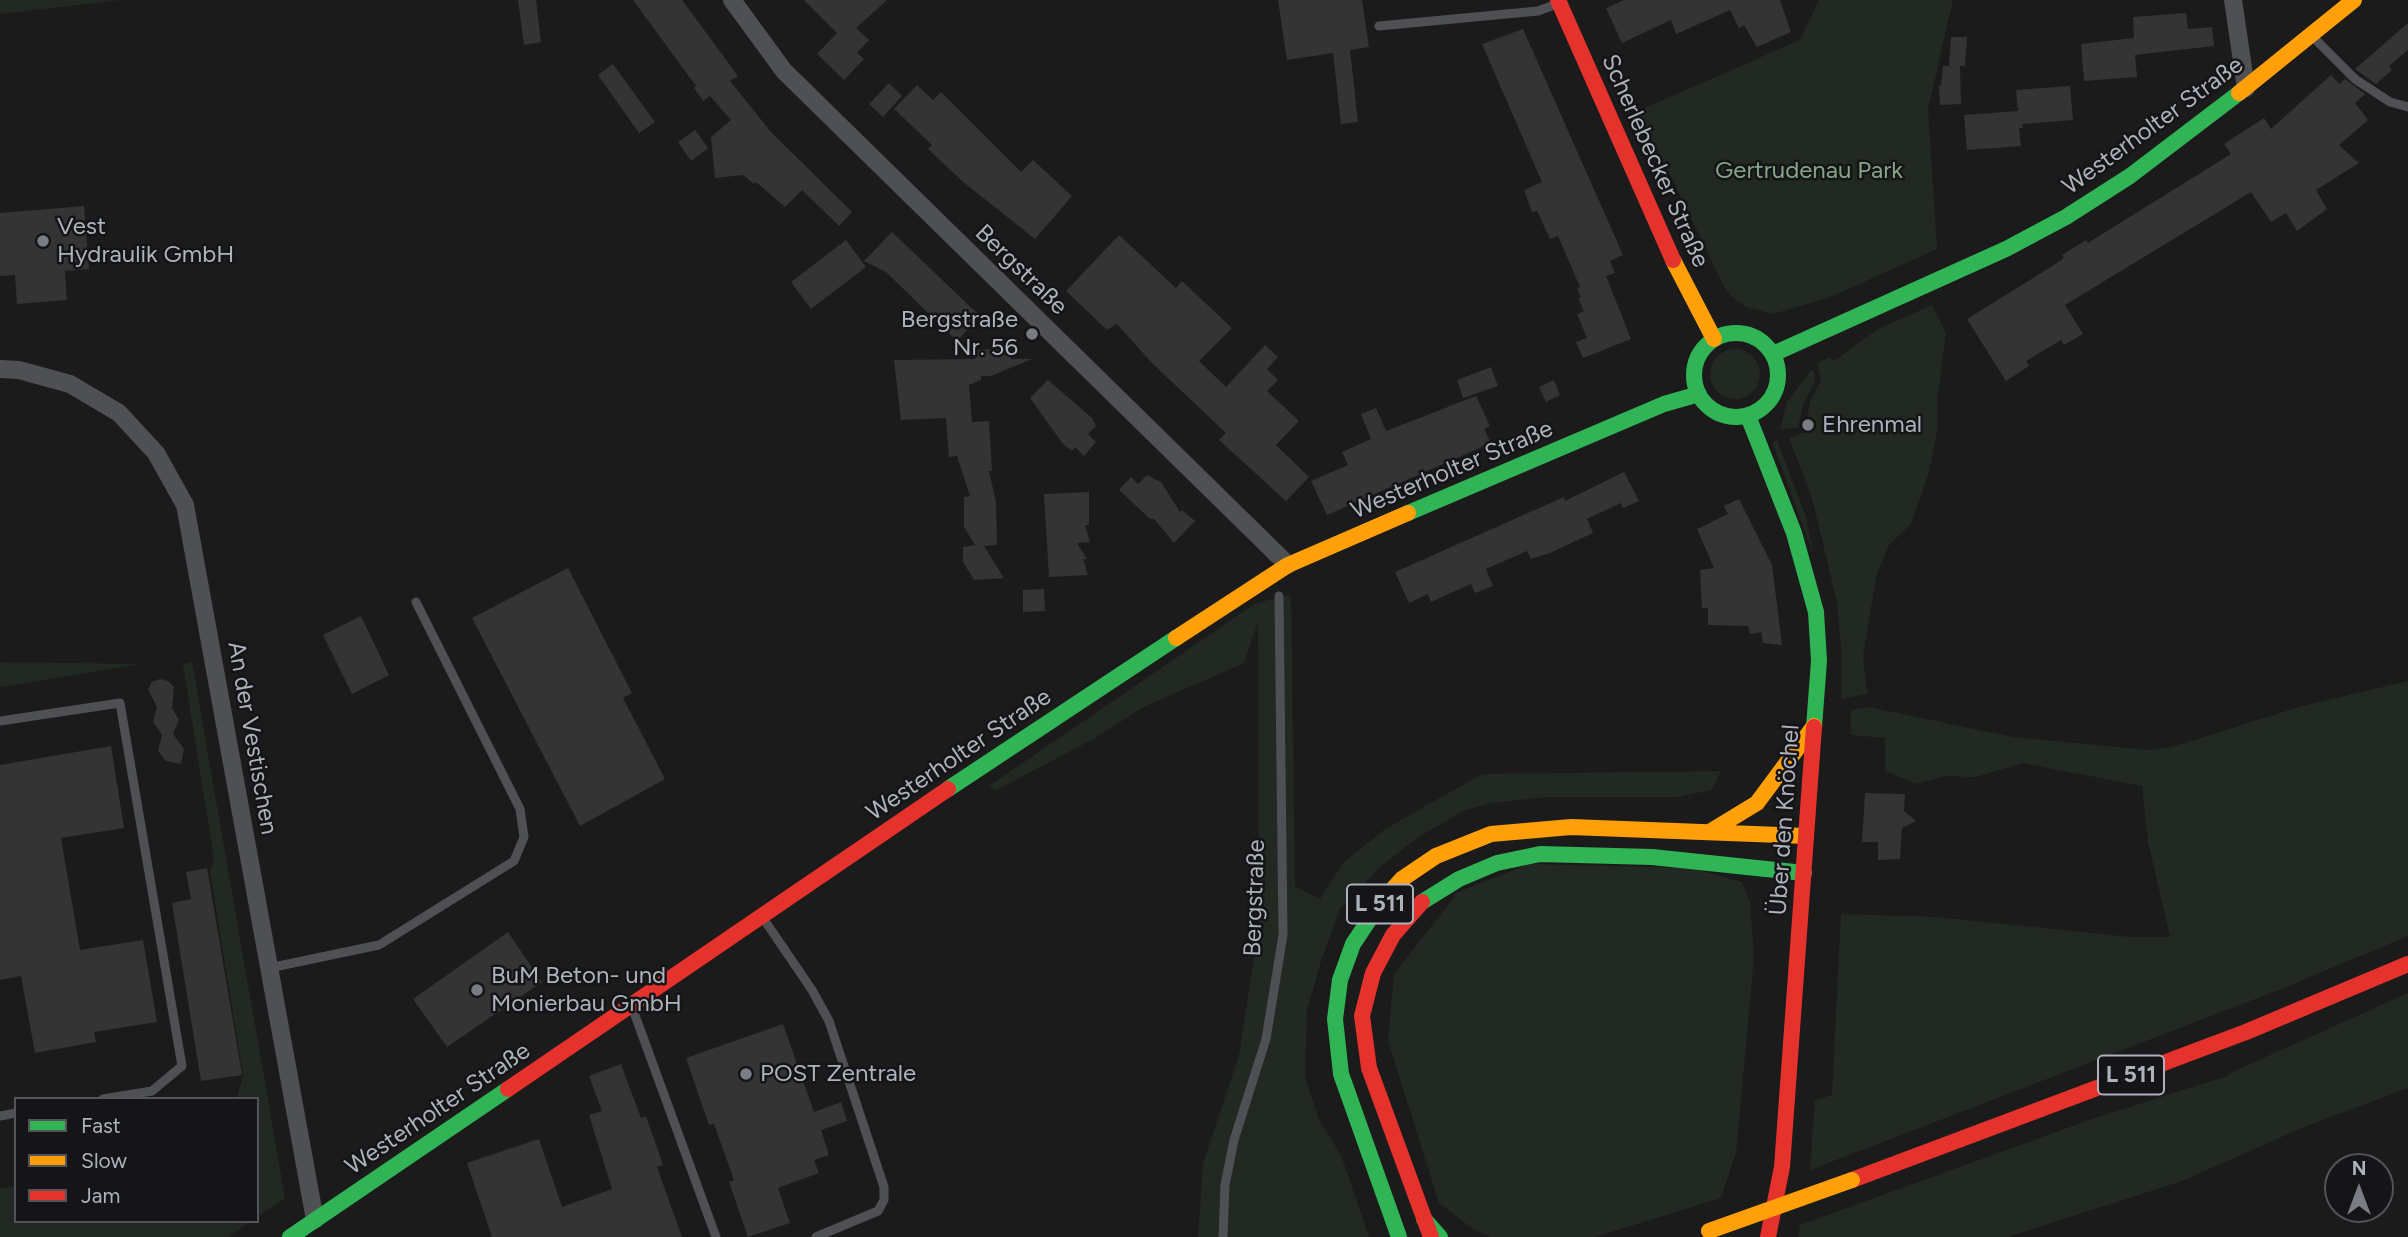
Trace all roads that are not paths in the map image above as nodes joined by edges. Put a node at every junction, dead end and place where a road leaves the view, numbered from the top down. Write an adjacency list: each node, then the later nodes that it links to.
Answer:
1 (732, 0): 14 (street, Bergstraße)
2 (2233, 0): 7 (street)
3 (2354, 0): 6 (main road, Westerholter Straße)
4 (1558, 2): 5 (lane); 9 (main road, Scherlebecker Straße)
5 (1380, 26)
6 (2312, 37): 7 (main road, Westerholter Straße); 8 (lane)
7 (2246, 88): 10 (main road, Westerholter Straße)
8 (2408, 107)
9 (1714, 339): 10 (main road); 12 (main road)
10 (1773, 354): 13 (main road)
11 (0, 369): 24 (street, An der Vestischen)
12 (1699, 394): 13 (main road); 14 (main road, Westerholter Straße)
13 (1748, 416): 18 (main road, Über den Knöchel)
14 (1288, 565): 22 (main road, Westerholter Straße)
15 (1279, 596): 32 (lane, Bergstraße)
16 (416, 601): 24 (lane)
17 (0, 721): 26 (lane)
18 (1814, 726): 19 (main road); 20 (main road, Über den Knöchel)
19 (1711, 831): 20 (main road, L 511); 33 (main road, L 511)
20 (1806, 836): 21 (main road, Über den Knöchel)
21 (1804, 873): 27 (main road, L 511); 37 (main road, Über den Knöchel)
22 (762, 917): 25 (main road, Westerholter Straße); 31 (lane)
23 (2408, 964): 36 (main road, L 511, bridge)
24 (269, 968): 28 (street, An der Vestischen)
25 (631, 1005): 28 (main road, Westerholter Straße); 30 (lane)
26 (115, 1097)
27 (1424, 1219): 34 (main road, L 511); 35 (main road, L 511)
28 (315, 1220): 29 (main road, Westerholter Straße)
29 (290, 1237)
30 (716, 1237)
31 (816, 1237)
32 (1223, 1237)
33 (1399, 1237)
34 (1431, 1237)
35 (1440, 1237)
36 (1692, 1237)
37 (1768, 1237)

